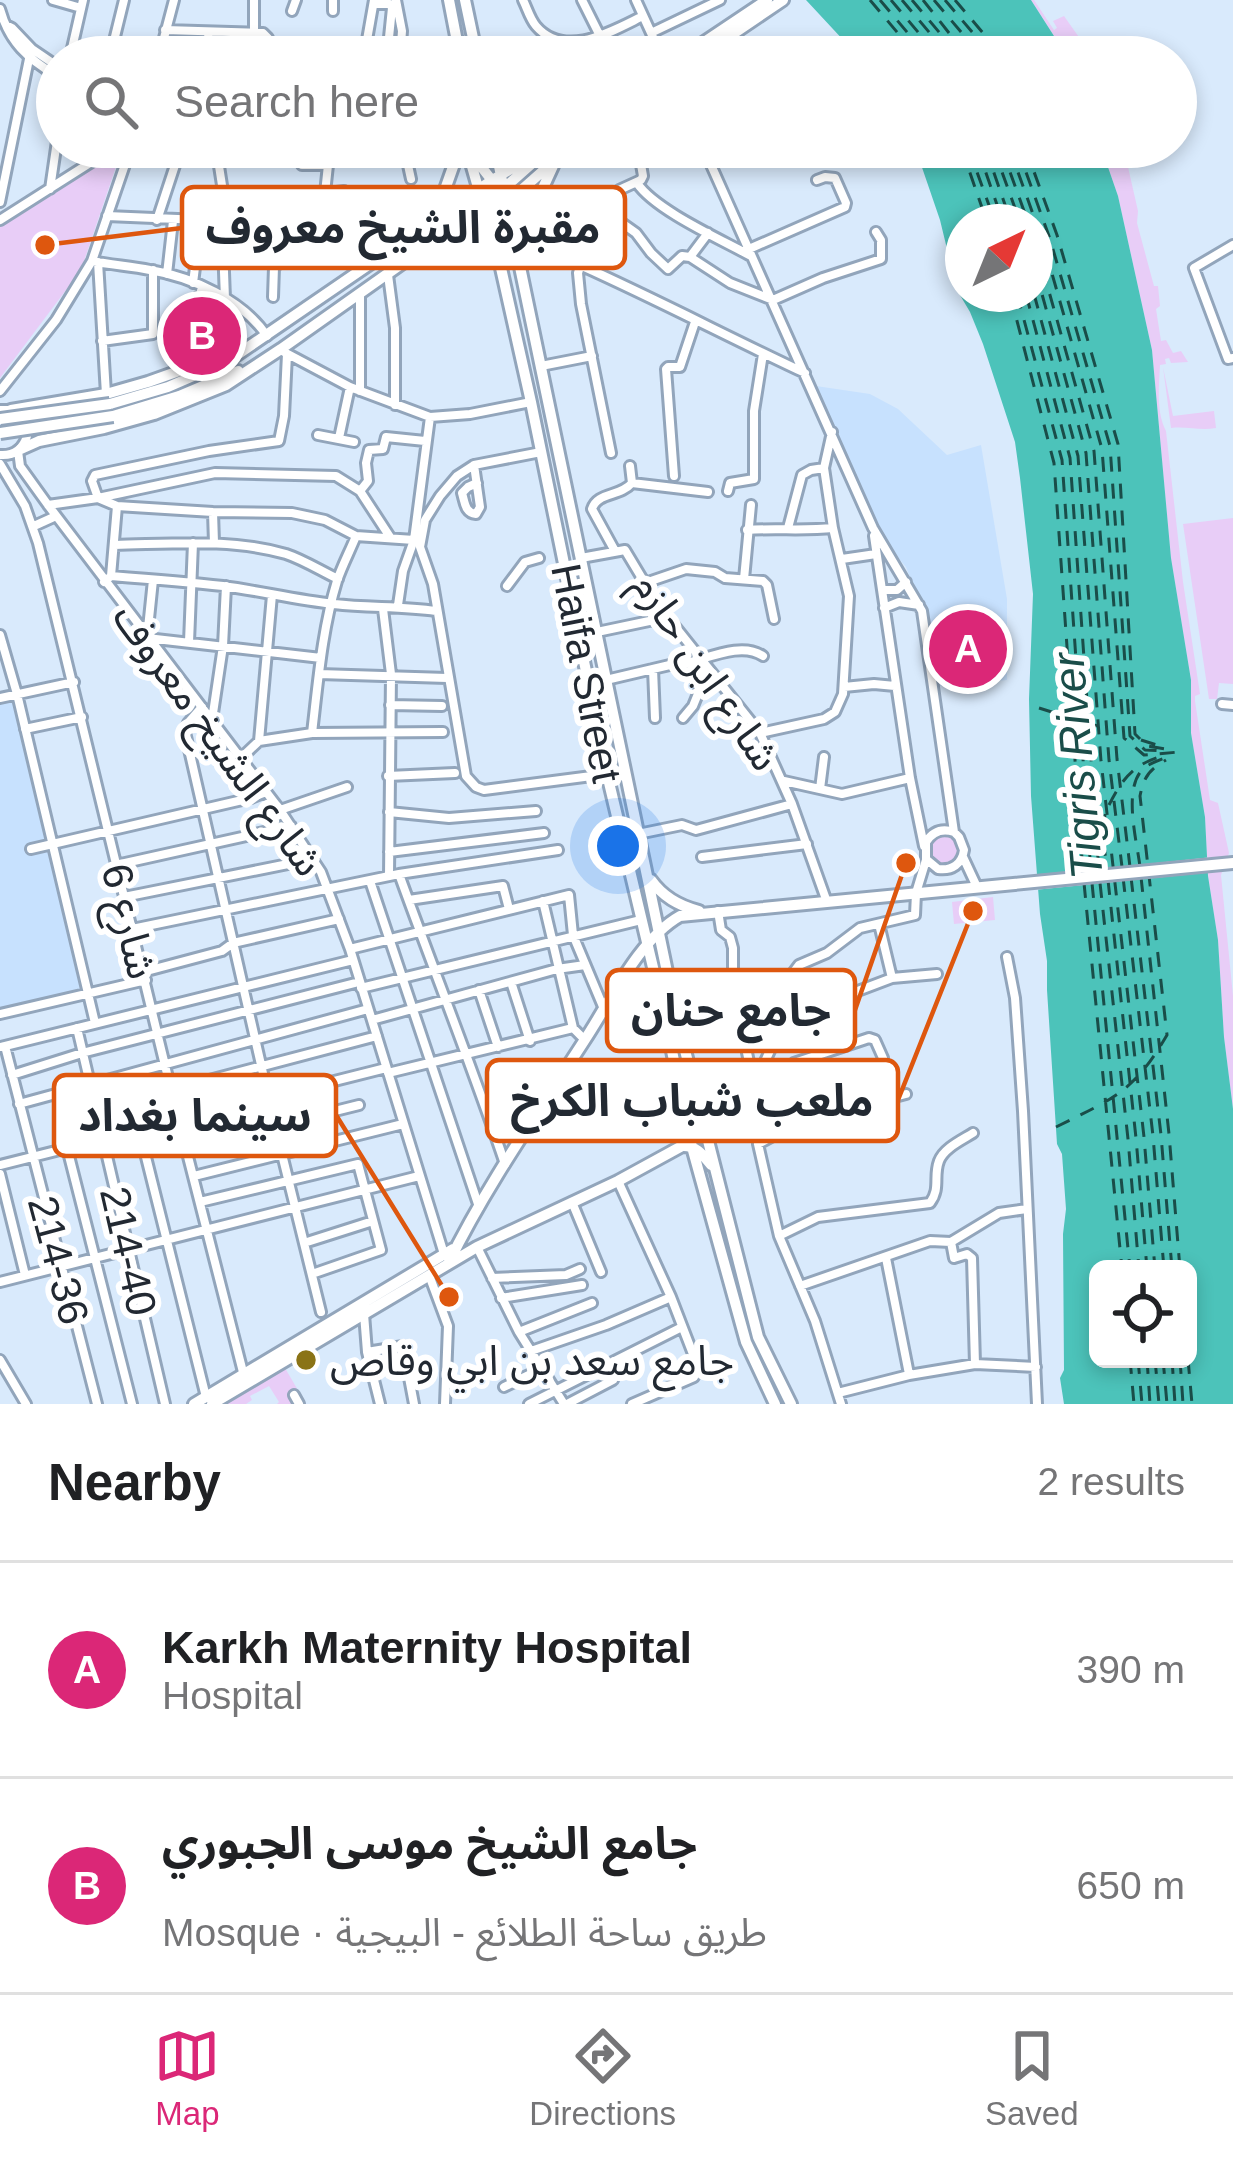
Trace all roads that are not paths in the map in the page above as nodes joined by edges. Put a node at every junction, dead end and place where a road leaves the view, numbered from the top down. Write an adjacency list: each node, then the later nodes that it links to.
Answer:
1 (53, 0): 17 (street)
2 (124, 0): 28 (street)
3 (174, 0): 23 (street)
4 (254, 0): 26 (street)
5 (296, 0): 19 (street)
6 (396, 0): 34 (street)
7 (449, 0): 35 (main road)
8 (465, 0): 36 (main road)
9 (524, 0): 37 (street)
10 (583, 0): 38 (street)
11 (636, 0): 21 (street)
12 (685, 0): 20 (street)
13 (720, 0): 20 (street)
14 (766, 0): 41 (main road)
15 (783, 0): 42 (main road)
16 (375, 2): 32 (street); 33 (street)
17 (82, 4): 27 (street)
18 (0, 9): 22 (street)
19 (292, 11)
20 (691, 14): 25 (street)
21 (644, 16): 25 (street); 39 (street)
22 (2, 27): 43 (street); 44 (street)
23 (165, 30): 24 (street); 29 (street)
24 (208, 33): 26 (street); 30 (street)
25 (651, 33): 40 (street)
26 (254, 34): 31 (street)
27 (75, 36)
28 (115, 36)
29 (164, 36)
30 (208, 36)
31 (266, 36)
32 (368, 36)
33 (389, 36)
34 (402, 36)
35 (456, 36)
36 (473, 36)
37 (558, 36)
38 (600, 36)
39 (602, 36)
40 (652, 36)
41 (713, 36)
42 (730, 36)
43 (36, 52)
44 (28, 59): 45 (street); 70 (street)
45 (36, 64)
46 (53, 168): 66 (street)
47 (83, 168): 66 (street)
48 (123, 168): 73 (street)
49 (174, 168): 77 (street)
50 (218, 168): 74 (street)
51 (328, 168): 68 (street)
52 (409, 168): 63 (street)
53 (457, 168): 80 (main road)
54 (479, 168): 69 (main road, Haifa Street)
55 (494, 168): 69 (main road, Haifa Street)
56 (520, 168): 69 (main road)
57 (529, 168): 69 (main road)
58 (546, 168): 89 (main road)
59 (642, 168): 65 (street)
60 (713, 168): 87 (street)
61 (843, 172): 62 (street)
62 (831, 176): 64 (street); 87 (street)
63 (411, 179)
64 (818, 180)
65 (637, 183): 72 (street); 82 (street)
66 (49, 190): 76 (street)
67 (344, 191): 68 (street)
68 (325, 194): 71 (street)
69 (493, 194): 80 (main road); 85 (main road); 89 (main road, Haifa Street); 91 (main road, Haifa Street)
70 (0, 202)
71 (256, 208): 74 (street); 84 (street)
72 (605, 212): 88 (street); 93 (street)
73 (107, 216): 77 (street); 90 (street)
74 (225, 217): 78 (street); 100 (street)
75 (330, 218): 84 (street)
76 (0, 220)
77 (157, 220): 79 (street)
78 (201, 220): 79 (street); 97 (street)
79 (173, 221): 96 (street)
80 (419, 231): 103 (main road)
81 (876, 232): 101 (street)
82 (708, 233): 87 (street); 88 (street)
83 (323, 234): 92 (street)
84 (266, 239): 92 (street)
85 (436, 240): 91 (main road); 95 (main road)
86 (1233, 245): 108 (street)
87 (751, 253): 101 (street)
88 (690, 256): 101 (street)
89 (519, 257): 109 (main road, Haifa Street)
90 (95, 261): 94 (street); 104 (street); 112 (street)
91 (500, 264): 114 (main road, Haifa Street)
92 (277, 265): 99 (street)
93 (580, 265): 102 (street); 107 (street)
94 (153, 270): 96 (street); 104 (street)
95 (388, 273): 98 (main road); 116 (street)
96 (166, 274): 97 (street)
97 (197, 285): 100 (street); 110 (street)
98 (360, 292): 105 (main road); 113 (street)
99 (273, 297)
100 (225, 299): 103 (street)
101 (773, 300): 111 (street)
102 (695, 322): 106 (street); 132 (street)
103 (264, 338): 110 (main road); 115 (main road)
104 (102, 341): 115 (street)
105 (281, 352): 113 (street); 115 (main road); 125 (main road); 138 (street)
106 (763, 353): 111 (street); 136 (street)
107 (592, 356): 109 (street); 127 (street)
108 (1233, 358)
109 (542, 366): 143 (main road, Haifa Street)
110 (190, 368): 115 (main road)
111 (805, 374): 119 (street)
112 (3, 388): 117 (street)
113 (355, 389): 116 (street); 122 (street)
114 (532, 402): 118 (street); 126 (main road, Haifa Street)
115 (110, 405): 117 (main road, bridge); 120 (main road, bridge)
116 (395, 405): 118 (street)
117 (4, 412): 125 (street, شارع الشيخ معروف)
118 (430, 417): 123 (street)
119 (832, 432): 131 (street); 149 (street)
120 (0, 433)
121 (317, 435): 122 (street)
122 (339, 438): 124 (street)
123 (424, 441): 135 (street); 153 (street)
124 (354, 442)
125 (19, 450): 128 (street); 139 (street, شارع الشيخ معروف)
126 (543, 452): 129 (street); 219 (main road, Haifa Street)
127 (611, 453)
128 (0, 460): 146 (street, شارع 6)
129 (474, 465): 133 (street); 178 (street)
130 (630, 466): 134 (street)
131 (824, 468): 147 (street); 148 (street)
132 (674, 476)
133 (477, 483)
134 (632, 483): 137 (street); 140 (street)
135 (360, 491): 138 (street); 152 (street)
136 (728, 491)
137 (708, 492)
138 (98, 498): 139 (street); 142 (street)
139 (47, 505): 145 (street, شارع الشيخ معروف)
140 (593, 505): 143 (street); 157 (street)
141 (751, 505): 150 (street)
142 (117, 506): 144 (street); 156 (street)
143 (572, 509): 160 (main road, Haifa Street)
144 (213, 512): 151 (street); 155 (street)
145 (56, 516): 146 (street); 162 (street, شارع الشيخ معروف)
146 (34, 526): 197 (street, شارع 6)
147 (788, 528): 148 (street); 150 (street)
148 (833, 528): 161 (street)
149 (873, 528): 158 (street); 166 (street)
150 (747, 530): 165 (street)
151 (356, 536): 152 (street); 163 (street)
152 (390, 539): 153 (street)
153 (414, 540): 174 (street)
154 (193, 543): 155 (street); 156 (street); 167 (street)
155 (214, 543): 163 (street)
156 (115, 544): 162 (street)
157 (615, 551): 160 (street, شارع ابن حازم); 168 (street, شارع ابن حازم)
158 (876, 554): 161 (street); 171 (street)
159 (539, 558): 170 (street)
160 (581, 558): 181 (main road, Haifa Street)
161 (842, 559): 200 (street)
162 (108, 579): 164 (street); 183 (street, شارع الشيخ معروف)
163 (338, 579): 173 (street)
164 (153, 580): 167 (street); 183 (street)
165 (744, 580): 168 (street); 179 (street)
166 (906, 582): 171 (street); 175 (street)
167 (192, 583): 169 (street); 184 (street)
168 (645, 583): 189 (street, شارع ابن حازم)
169 (226, 586): 172 (street); 185 (street)
170 (508, 586)
171 (881, 590): 176 (street)
172 (272, 595): 173 (street); 186 (street)
173 (332, 604): 177 (street); 188 (street)
174 (398, 605): 177 (street); 178 (street)
175 (920, 605): 176 (street); 233 (street)
176 (884, 608): 199 (street)
177 (383, 609): 193 (street)
178 (436, 611): 194 (street)
179 (774, 619)
180 (654, 620): 181 (street)
181 (597, 632): 195 (main road, Haifa Street)
182 (0, 634): 201 (street)
183 (147, 638): 184 (street); 205 (street, شارع الشيخ معروف)
184 (189, 642): 185 (street)
185 (223, 646): 186 (street); 209 (street)
186 (268, 651): 188 (street); 215 (street)
187 (764, 656): 189 (street)
188 (321, 658): 192 (street)
189 (701, 660): 190 (street); 196 (street, شارع ابن حازم)
190 (678, 665): 191 (street); 198 (street)
191 (652, 669): 195 (street); 207 (street)
192 (320, 674): 193 (street); 213 (street)
193 (391, 674): 194 (street); 203 (street)
194 (447, 678): 219 (street)
195 (606, 680): 235 (main road, Haifa Street)
196 (718, 680): 198 (street); 212 (street, شارع ابن حازم)
197 (74, 682): 201 (street); 206 (street, شارع 6)
198 (702, 684): 208 (street)
199 (895, 686): 200 (street); 221 (street)
200 (844, 687): 212 (street)
201 (17, 694): 202 (street); 210 (street)
202 (0, 698)
203 (390, 706): 204 (street); 214 (street)
204 (442, 706)
205 (202, 707): 209 (street, شارع الشيخ معروف); 227 (street)
206 (82, 717): 210 (street); 232 (street, شارع 6)
207 (656, 718)
208 (683, 718)
209 (212, 720): 217 (street, شارع الشيخ معروف)
210 (25, 729): 236 (street)
211 (443, 733): 214 (street)
212 (760, 733): 222 (street, شارع ابن حازم)
213 (312, 734): 214 (street); 215 (street)
214 (388, 734): 220 (street)
215 (259, 741): 217 (street)
216 (824, 757): 224 (street)
217 (241, 758): 225 (street, شارع الشيخ معروف)
218 (454, 772): 220 (street)
219 (607, 774): 263 (main road, Haifa Street)
220 (388, 776): 230 (street)
221 (910, 778): 224 (street); 242 (street)
222 (782, 781): 224 (street); 226 (street, شارع ابن حازم)
223 (347, 787): 228 (street)
224 (820, 789)
225 (266, 792): 227 (street); 228 (street, شارع الشيخ معروف)
226 (792, 804): 235 (street); 237 (street, شارع ابن حازم)
227 (202, 809): 232 (street); 238 (street)
228 (280, 810): 231 (street, شارع الشيخ معروف)
229 (536, 811): 230 (street)
230 (389, 812): 241 (street)
231 (291, 826): 238 (street); 245 (street, شارع الشيخ معروف)
232 (108, 830): 236 (street); 247 (street, شارع 6)
233 (954, 832): 242 (street); 244 (street)
234 (544, 833): 241 (street)
235 (638, 834): 248 (main road, Haifa Street)
236 (53, 842): 239 (street); 288 (street)
237 (807, 844): 243 (street); 258 (street, شارع ابن حازم)
238 (211, 845): 247 (street); 250 (street)
239 (31, 849)
240 (558, 850): 249 (street)
241 (389, 852): 249 (street)
242 (925, 854): 244 (street); 254 (street)
243 (702, 857)
244 (963, 857): 252 (street)
245 (313, 859): 250 (street); 253 (street, شارع الشيخ معروف)
246 (1233, 863): 252 (main road)
247 (116, 865): 255 (street, شارع 6)
248 (646, 874): 261 (main road); 266 (main road, Haifa Street)
249 (394, 875): 251 (street); 256 (street)
250 (218, 879): 255 (street); 260 (street)
251 (370, 881): 253 (street); 269 (street)
252 (978, 888): 254 (main road)
253 (329, 891): 260 (street); 262 (street, شارع الشيخ معروف)
254 (916, 893): 258 (main road); 264 (street)
255 (124, 897): 265 (street, شارع 6)
256 (409, 900): 259 (street); 267 (street)
257 (543, 901): 259 (street); 268 (street); 270 (street)
258 (827, 903): 261 (main road)
259 (509, 909): 267 (street)
260 (226, 911): 265 (street); 271 (street)
261 (713, 912): 266 (main road); 318 (street)
262 (339, 919): 271 (street); 273 (street, شارع الشيخ معروف)
263 (642, 924): 266 (main road); 268 (street); 272 (main road, Haifa Street)
264 (880, 924): 283 (street); 305 (street)
265 (132, 928): 281 (street, شارع 6)
266 (658, 928): 272 (main road); 274 (main road, Haifa Street)
267 (420, 930): 269 (street); 279 (street)
268 (573, 935): 270 (street); 277 (street)
269 (389, 938): 273 (street); 282 (street)
270 (552, 941): 278 (street); 279 (street)
271 (233, 943): 281 (street); 286 (street)
272 (647, 945): 274 (main road); 293 (main road); 329 (main road, Haifa Street)
273 (350, 949): 276 (street, شارع الشيخ معروف)
274 (663, 957): 323 (main road, Haifa Street)
275 (1007, 957): 352 (street)
276 (353, 960): 285 (street, شارع الشيخ معروف); 286 (street)
277 (585, 965): 278 (street); 293 (street)
278 (557, 969): 284 (street); 299 (street)
279 (434, 970): 282 (street); 289 (street)
280 (937, 974): 283 (street)
281 (144, 976): 288 (street); 290 (street, شارع 6)
282 (402, 978): 285 (street); 292 (street)
283 (892, 978): 305 (street)
284 (511, 982): 287 (street); 304 (street)
285 (360, 985): 291 (street, شارع الشيخ معروف); 294 (street)
286 (244, 986): 290 (street); 294 (street)
287 (479, 990): 289 (street); 307 (street)
288 (89, 994): 295 (street); 297 (street)
289 (446, 999): 292 (street); 309 (street)
290 (152, 1008): 297 (street); 300 (street, شارع 6)
291 (368, 1009): 296 (street, شارع الشيخ معروف); 302 (street)
292 (412, 1009): 296 (street); 311 (street)
293 (604, 1009): 303 (main road)
294 (250, 1011): 300 (street); 302 (street)
295 (0, 1014)
296 (372, 1021): 301 (street, شارع الشيخ معروف)
297 (95, 1023): 298 (street)
298 (76, 1028): 306 (street); 308 (street, 214-40)
299 (573, 1028): 303 (street); 304 (street)
300 (158, 1034): 308 (street); 310 (street, شارع 6)
301 (376, 1036): 312 (street); 313 (street, شارع الشيخ معروف)
302 (256, 1040): 310 (street); 312 (street)
303 (585, 1040): 340 (main road)
304 (530, 1041): 307 (street)
305 (775, 1044): 318 (street)
306 (2, 1046): 314 (street, 214-36)
307 (498, 1047): 309 (street)
308 (82, 1053): 314 (street); 315 (street, 214-40)
309 (468, 1053): 311 (street); 340 (street)
310 (165, 1063): 315 (street); 316 (street, شارع 6)
311 (431, 1063): 313 (street); 350 (street)
312 (262, 1066): 316 (street); 319 (street)
313 (387, 1071): 319 (street); 326 (street, شارع الشيخ معروف)
314 (12, 1075): 320 (street, 214-36)
315 (90, 1083): 320 (street); 322 (street, 214-40)
316 (171, 1090): 322 (street); 325 (street, شارع 6)
317 (906, 1094): 333 (street)
318 (756, 1096): 324 (street); 324 (street)
319 (268, 1097): 325 (street); 327 (street)
320 (19, 1104): 339 (street, 214-36)
321 (358, 1105): 327 (street)
322 (95, 1106): 332 (street, 214-40)
323 (700, 1115): 329 (main road); 330 (main road, Haifa Street)
324 (755, 1118): 330 (street); 333 (street)
325 (178, 1119): 328 (street); 336 (street, شارع 6)
326 (403, 1124): 337 (street); 344 (street, شارع الشيخ معروف)
327 (275, 1126): 336 (street); 337 (street)
328 (139, 1129): 332 (street); 356 (street)
329 (688, 1130): 334 (main road, Haifa Street); 338 (main road)
330 (704, 1132): 341 (main road, Haifa Street)
331 (973, 1133): 355 (street)
332 (103, 1138): 335 (street); 360 (street, 214-40)
333 (758, 1144): 355 (street)
334 (692, 1147): 338 (main road); 341 (main road); 405 (main road, Haifa Street)
335 (67, 1148): 339 (street); 363 (street)
336 (186, 1148): 343 (street, شارع 6)
337 (282, 1152): 343 (street); 345 (street)
338 (666, 1154): 346 (main road)
339 (32, 1157): 342 (street); 364 (street, 214-36)
340 (505, 1164): 350 (main road)
341 (713, 1168): 406 (main road, Haifa Street)
342 (0, 1170): 368 (street)
343 (194, 1176): 348 (street, شارع 6)
344 (419, 1176): 347 (street); 361 (street, شارع الشيخ معروف)
345 (289, 1180): 347 (street); 348 (street); 351 (street)
346 (618, 1180): 349 (main road); 375 (street)
347 (366, 1190): 351 (street); 353 (street)
348 (200, 1202): 354 (street, شارع 6)
349 (572, 1202): 359 (main road); 366 (street)
350 (479, 1208): 361 (main road)
351 (296, 1209): 354 (street); 358 (street)
352 (1028, 1209): 357 (street); 385 (street)
353 (373, 1221): 358 (street); 367 (street)
354 (206, 1231): 356 (street); 388 (street, شارع 6)
355 (779, 1236): 373 (street)
356 (167, 1240): 360 (street); 393 (street)
357 (951, 1241): 362 (street); 384 (street)
358 (304, 1243): 367 (street)
359 (476, 1248): 361 (main road); 361 (main road); 370 (street)
360 (129, 1249): 363 (street); 397 (street, 214-40)
361 (449, 1255): 369 (main road); 388 (main road)
362 (886, 1258): 373 (street); 387 (street)
363 (94, 1259): 364 (street); 396 (street)
364 (60, 1267): 368 (street); 395 (street, 214-36)
365 (580, 1269): 370 (street)
366 (601, 1272)
367 (313, 1274): 377 (street)
368 (26, 1275): 371 (street)
369 (429, 1275): 378 (main road); 401 (street)
370 (492, 1279): 374 (street)
371 (0, 1282)
372 (582, 1285): 374 (street)
373 (800, 1286): 392 (street)
374 (501, 1298): 380 (street)
375 (670, 1298): 379 (street); 382 (street)
376 (592, 1303): 380 (street)
377 (321, 1312)
378 (364, 1314): 381 (street); 388 (main road)
379 (682, 1327): 391 (street); 404 (street)
380 (519, 1332): 382 (street)
381 (367, 1352): 399 (street); 400 (street)
382 (531, 1352): 386 (street)
383 (0, 1360): 394 (street)
384 (975, 1364): 385 (street); 387 (street)
385 (1036, 1366): 408 (street)
386 (542, 1369): 390 (street); 391 (street)
387 (909, 1375): 392 (street)
388 (245, 1379): 393 (main road)
389 (613, 1381): 403 (street)
390 (504, 1387)
391 (554, 1391): 402 (street); 403 (street)
392 (838, 1393): 407 (street)
393 (209, 1400): 398 (main road)
394 (26, 1404)
395 (97, 1404)
396 (132, 1404)
397 (165, 1404)
398 (194, 1404)
399 (380, 1404)
400 (414, 1404)
401 (445, 1404)
402 (529, 1404)
403 (565, 1404)
404 (632, 1404)
405 (775, 1404)
406 (791, 1404)
407 (841, 1404)
408 (1037, 1404)

